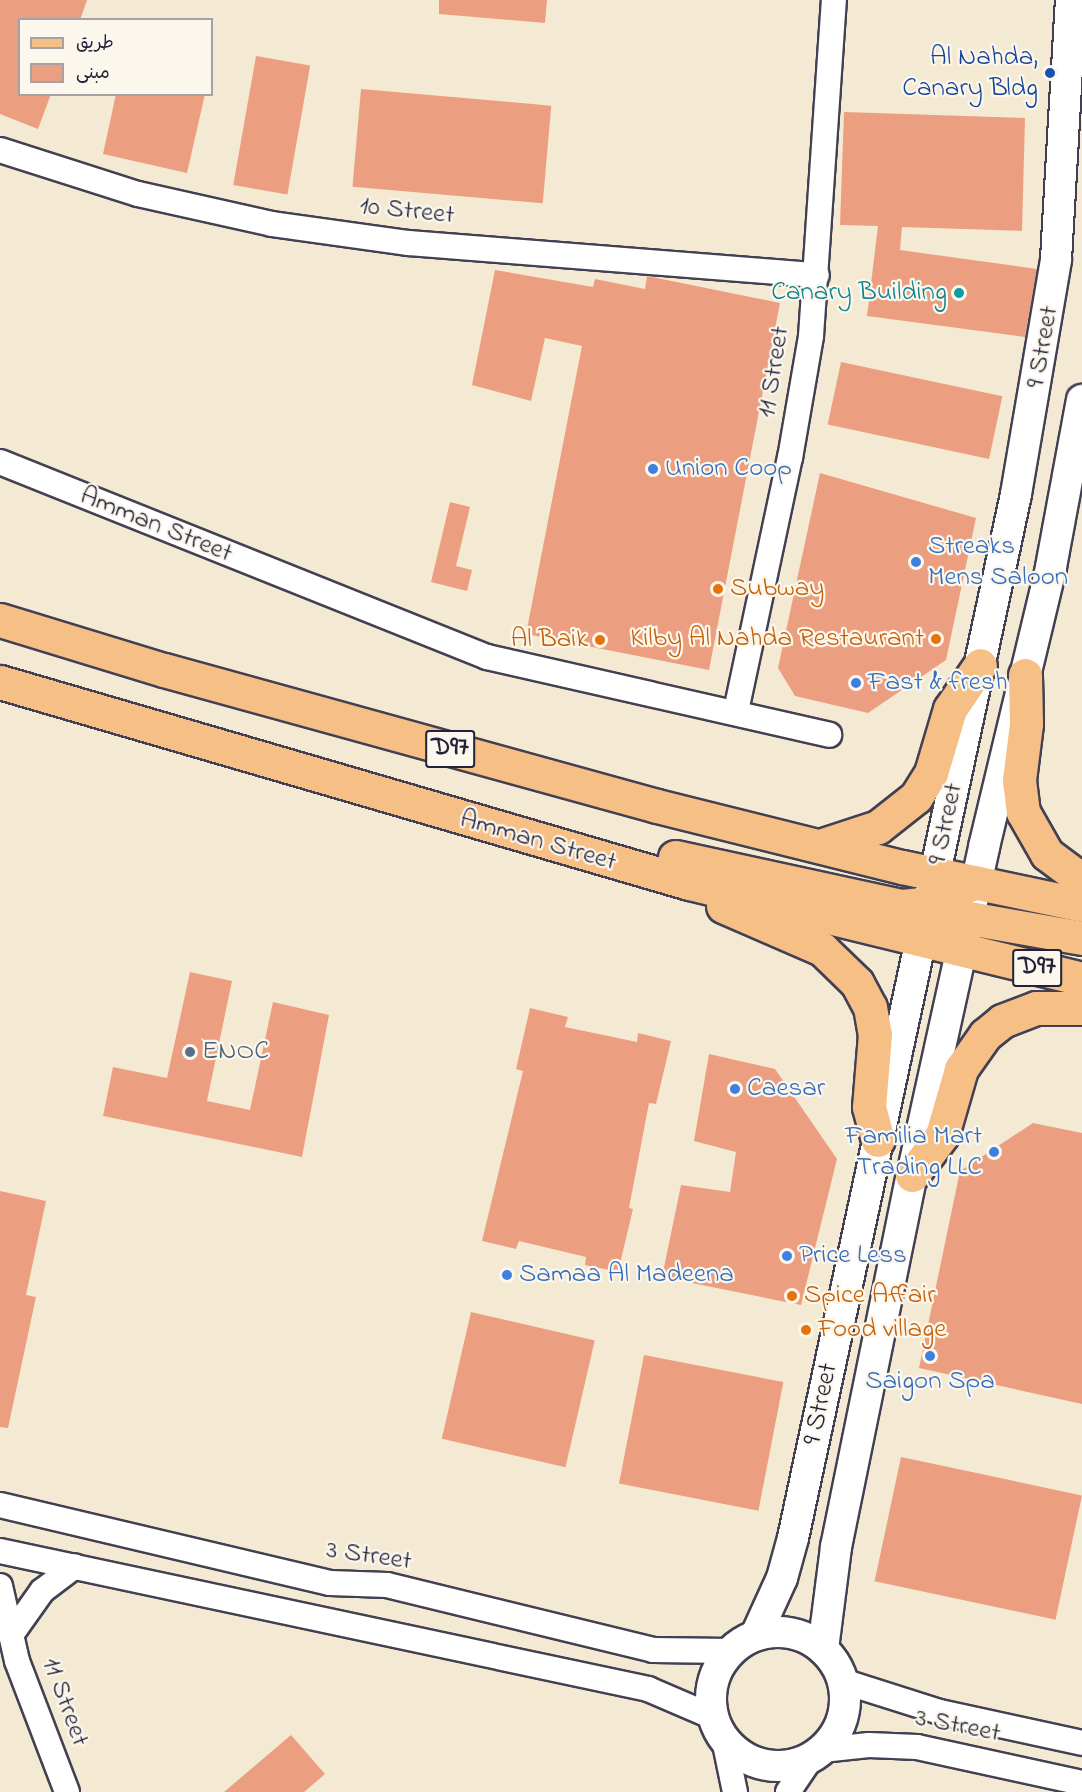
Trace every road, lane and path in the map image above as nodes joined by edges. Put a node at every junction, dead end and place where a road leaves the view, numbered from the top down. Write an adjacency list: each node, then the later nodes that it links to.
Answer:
1 (834, 0): 4 (street, 11 Street)
2 (1071, 0): 8 (street, 9 Street)
3 (0, 150): 4 (street, 10 Street)
4 (818, 275): 11 (street, 11 Street)
5 (1082, 400): 9 (street, 9 Street)
6 (0, 462): 11 (street, Amman Street)
7 (0, 620): 14 (main road, D97)
8 (980, 665): 14 (main road); 18 (street, 9 Street)
9 (1025, 675): 15 (main road); 16 (street, 9 Street)
10 (0, 682): 13 (main road, Amman Street / D97)
11 (736, 711): 12 (street, Amman Street)
12 (829, 735)
13 (551, 845): 17 (main road, Amman Street / D97); 18 (main road)
14 (818, 847): 18 (main road, D97)
15 (1082, 880)
16 (976, 882): 18 (main road); 19 (main road); 20 (street, 9 Street)
17 (689, 883): 22 (main road, Amman Street / D97); 26 (main road)
18 (933, 889): 22 (street, 9 Street)
19 (1082, 905)
20 (968, 916): 21 (main road); 22 (main road); 23 (street, 9 Street)
21 (1082, 938)
22 (921, 941): 23 (main road, Amman Street / D97); 26 (street, 9 Street)
23 (961, 950): 24 (main road, Amman Street / D97); 27 (street, 9 Street)
24 (1082, 979)
25 (1082, 1008): 27 (main road)
26 (878, 1140): 33 (street, 9 Street)
27 (912, 1175): 34 (street, 9 Street)
28 (0, 1505): 33 (street, 3 Street)
29 (0, 1551): 30 (street)
30 (75, 1566): 32 (street, 11 Street); 36 (street)
31 (0, 1586): 32 (street, 11 Street)
32 (13, 1632): 40 (street, 11 Street)
33 (743, 1643): 34 (street); 36 (street)
34 (823, 1649): 35 (street)
35 (842, 1681): 37 (street, 3 Street); 38 (street)
36 (718, 1728): 38 (street); 41 (street)
37 (1082, 1743)
38 (816, 1754): 39 (street, 3 Street); 42 (street)
39 (1082, 1783)
40 (67, 1792)
41 (735, 1792)
42 (788, 1792)

